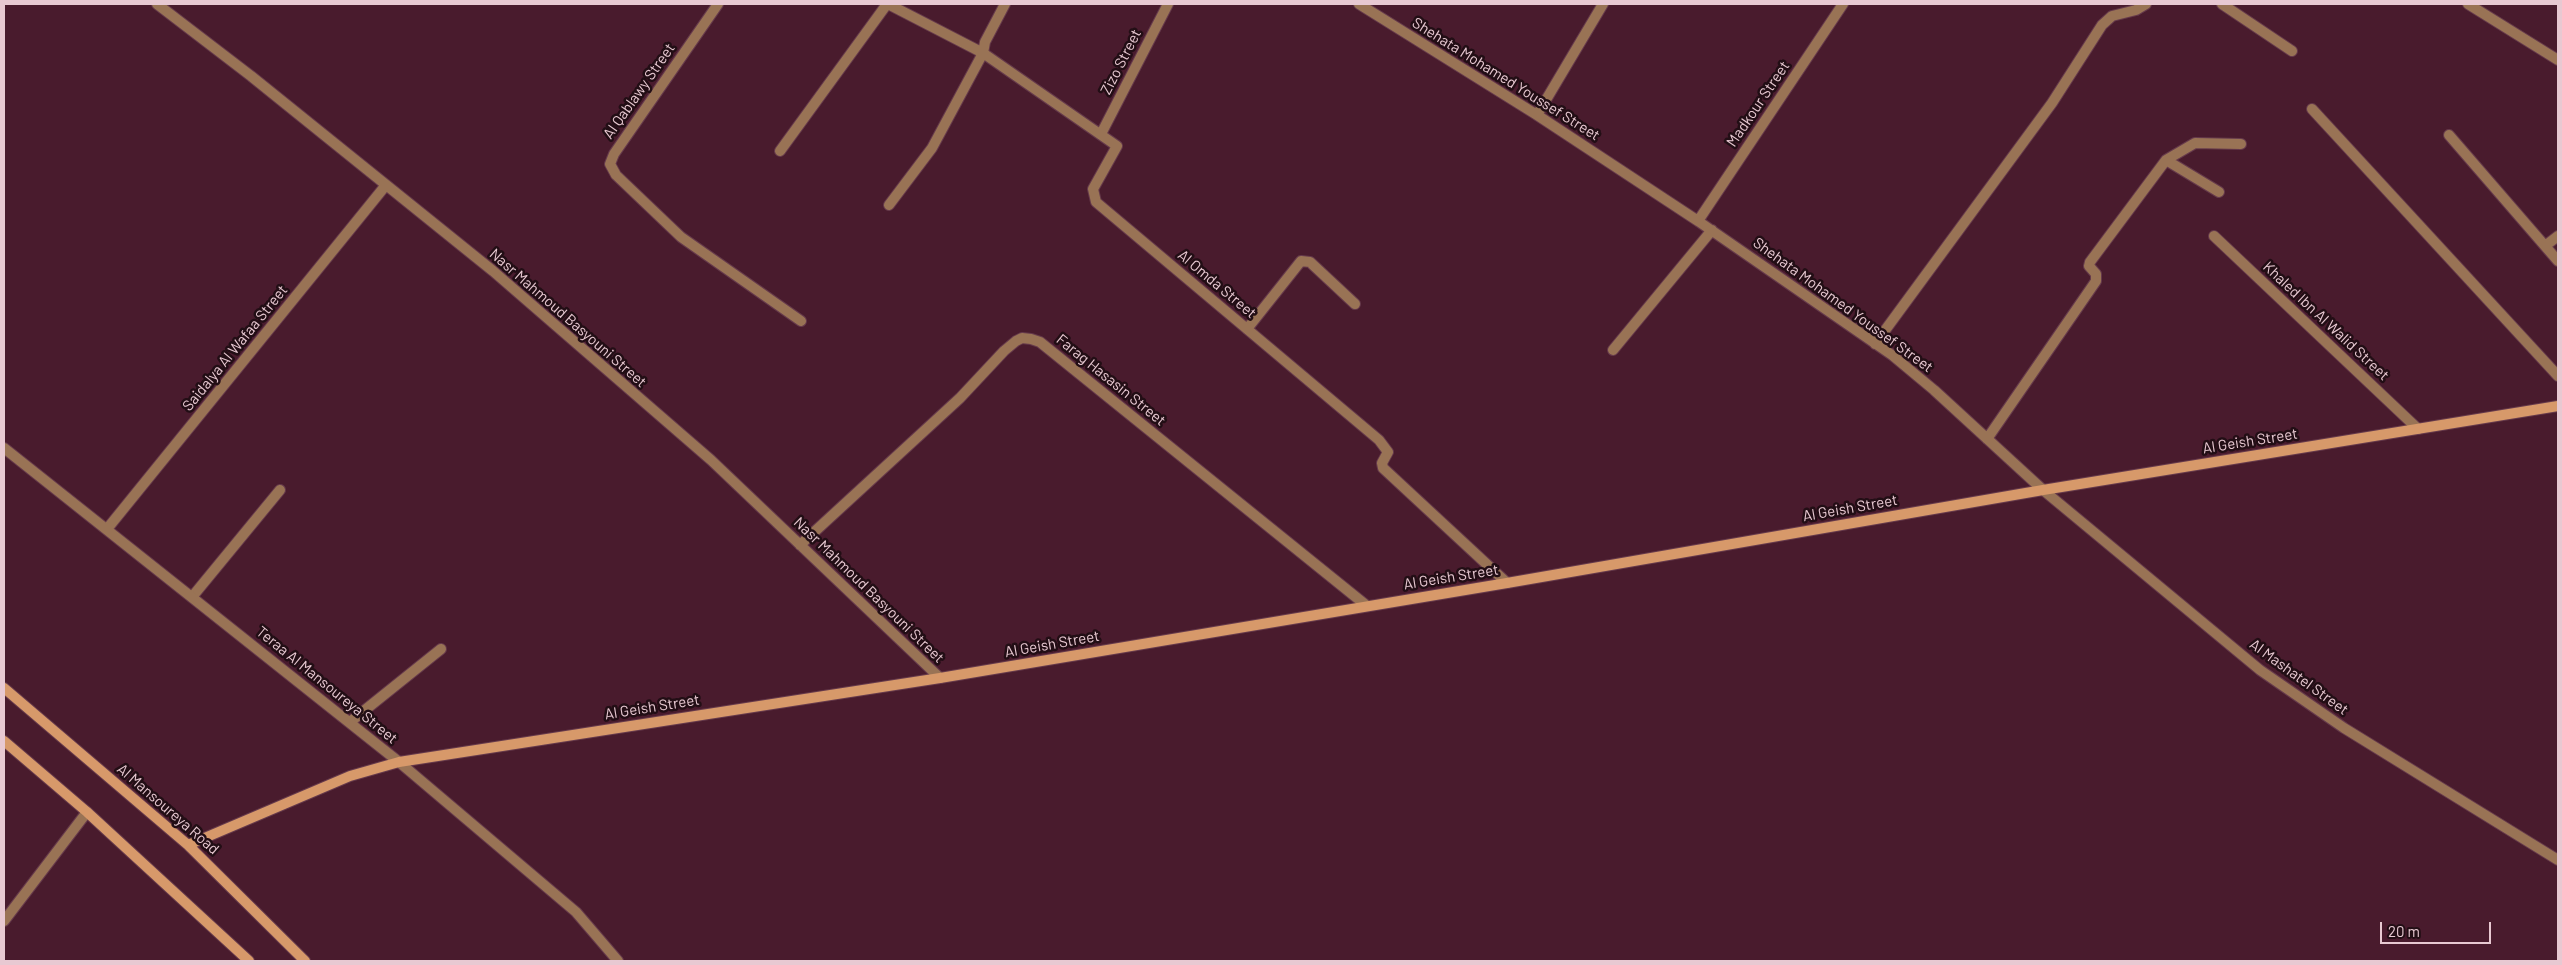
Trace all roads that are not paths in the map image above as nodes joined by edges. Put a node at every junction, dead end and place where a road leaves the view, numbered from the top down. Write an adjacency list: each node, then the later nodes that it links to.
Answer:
1 (157, 4): 24 (street, Nasr Mahmoud Basyouni Street)
2 (718, 4): 34 (street, Al Qablawy Street)
3 (887, 4): 15 (street, Al Omda Street); 22 (street)
4 (1004, 4): 15 (street)
5 (1168, 4): 19 (street, Zizo Street)
6 (1359, 4): 18 (street, Shehata Mohamed Youssef Street)
7 (1603, 4): 18 (street)
8 (1843, 4): 27 (street, Madkour Street)
9 (2126, 4): 13 (street)
10 (2146, 4): 13 (street)
11 (2222, 4): 14 (street)
12 (2468, 4): 16 (street)
13 (2136, 10): 36 (street)
14 (2292, 51)
15 (983, 54): 19 (street, Al Omda Street); 26 (street)
16 (2558, 60)
17 (2312, 109): 38 (street)
18 (1537, 115): 27 (street, Shehata Mohamed Youssef Street)
19 (1102, 134): 35 (street, Al Omda Street)
20 (2449, 135): 31 (street)
21 (2241, 144): 23 (street)
22 (780, 150)
23 (2166, 160): 25 (street); 41 (street)
24 (386, 185): 45 (street, Saidalya Al Wafaa Street); 46 (street, Nasr Mahmoud Basyouni Street)
25 (2219, 192)
26 (889, 205)
27 (1698, 221): 28 (street, Shehata Mohamed Youssef Street)
28 (1712, 230): 36 (street, Shehata Mohamed Youssef Street); 37 (street)
29 (2214, 236): 40 (street, Khaled Ibn Al Walid Street)
30 (2558, 236): 31 (street)
31 (2545, 246): 32 (street)
32 (2558, 261)
33 (1355, 304): 35 (street)
34 (801, 321)
35 (1247, 329): 47 (street, Al Omda Street)
36 (1875, 344): 41 (street, Shehata Mohamed Youssef Street)
37 (1612, 350)
38 (2558, 376)
39 (2558, 406): 40 (street, Al Geish Street)
40 (2418, 429): 44 (street, Al Geish Street)
41 (1987, 439): 44 (street, Shehata Mohamed Youssef Street)
42 (4, 448): 45 (street, Teraa Al Mansoureya Street)
43 (280, 490): 48 (street)
44 (2043, 490): 47 (street, Al Geish Street); 58 (street, Al Mashatel Street)
45 (107, 529): 48 (street, Teraa Al Mansoureya Street)
46 (800, 545): 49 (street, Farag Hasasin Street); 51 (street, Nasr Mahmoud Basyouni Street)
47 (1507, 583): 49 (street, Al Geish Street)
48 (192, 597): 53 (street, Teraa Al Mansoureya Street)
49 (1367, 606): 51 (street, Al Geish Street)
50 (441, 649): 53 (street)
51 (940, 678): 55 (street, Al Geish Street)
52 (4, 688): 57 (street, Al Mansoureya Road)
53 (350, 722): 55 (street, Teraa Al Mansoureya Street)
54 (4, 740): 56 (street)
55 (400, 762): 57 (street, Al Geish Street); 62 (street, Teraa Al Mansoureya Street)
56 (87, 812): 59 (street); 60 (street)
57 (188, 845): 61 (street, Al Mansoureya Road)
58 (2558, 860)
59 (4, 920)
60 (249, 961)
61 (305, 961)
62 (618, 961)

